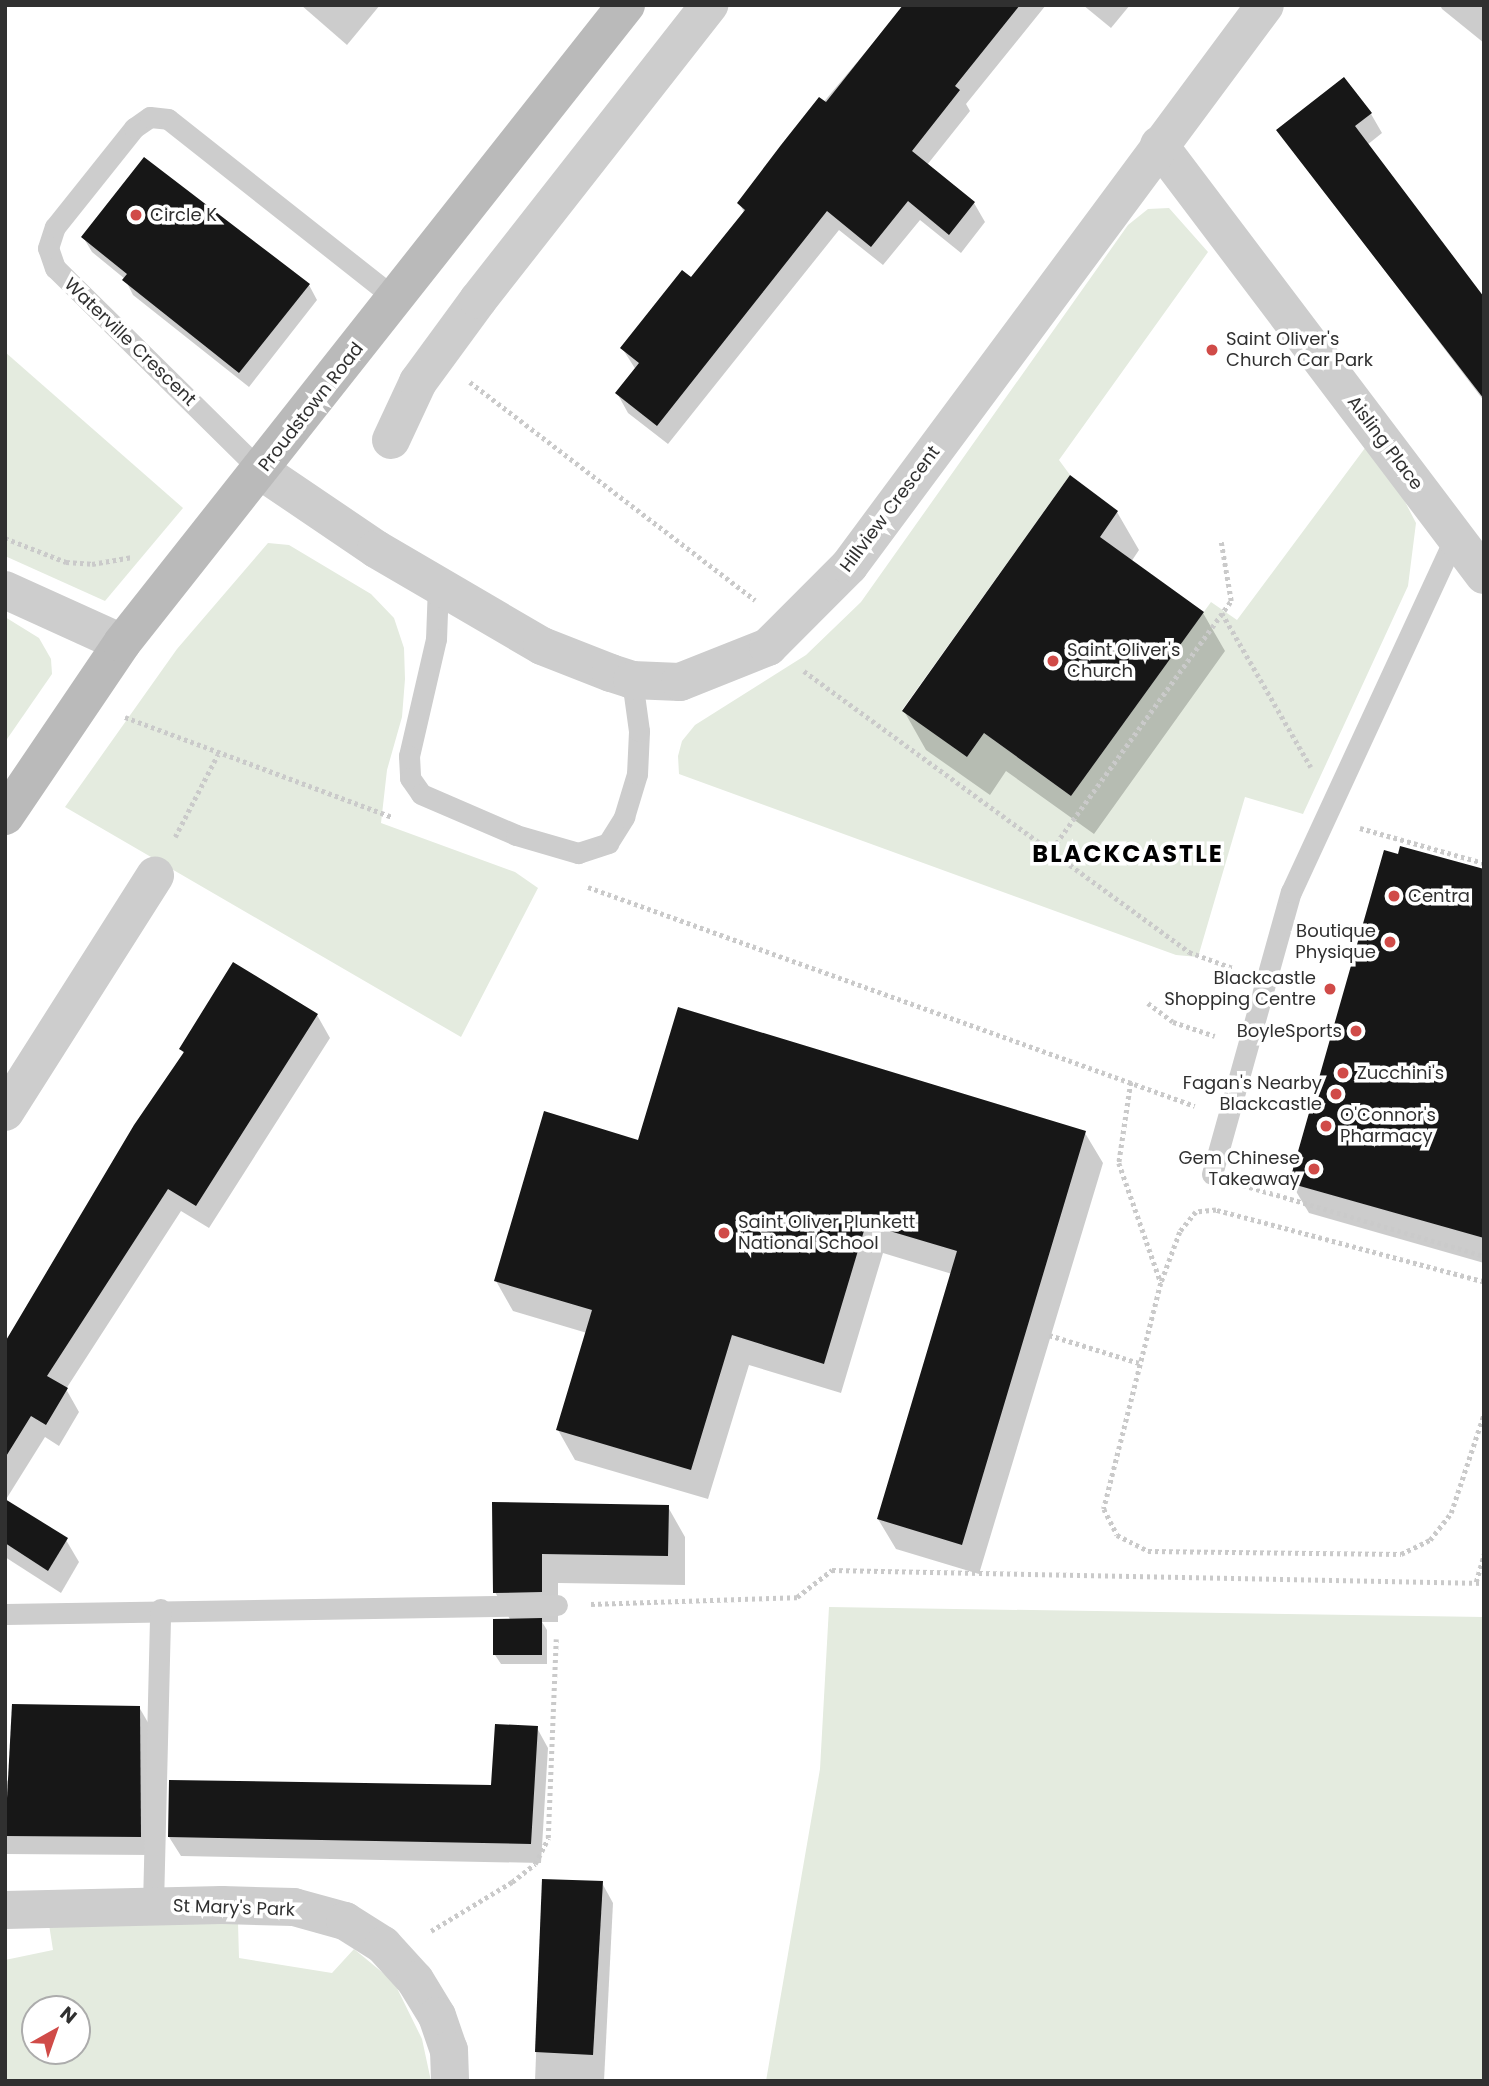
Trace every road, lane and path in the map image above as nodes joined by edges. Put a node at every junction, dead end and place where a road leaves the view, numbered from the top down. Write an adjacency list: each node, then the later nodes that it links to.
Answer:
1 (626, 5): 5 (main road, Proudstown Road)
2 (709, 5): 7 (street)
3 (1265, 5): 4 (street, Hillview Crescent)
4 (1159, 145): 9 (street, Aisling Place); 20 (street, Hillview Crescent)
5 (396, 299): 8 (main road, Proudstown Road); 8 (lane, Waterville Crescent)
6 (466, 379): 16 (path)
7 (391, 440)
8 (261, 471): 14 (street, Hillview Crescent); 18 (main road, Proudstown Road)
9 (1455, 537): 13 (street, Aisling Place); 23 (lane)
10 (5, 538): 12 (path)
11 (1221, 542): 17 (path)
12 (131, 557)
13 (1484, 575)
14 (438, 585): 20 (street, Hillview Crescent); 20 (lane)
15 (5, 590): 18 (street)
16 (758, 603)
17 (1222, 613): 23 (path); 26 (path)
18 (122, 643): 21 (main road, Proudstown Road)
19 (795, 664): 26 (path)
20 (632, 680)
21 (82, 699): 22 (path); 24 (main road, Proudstown Road)
22 (218, 754): 25 (path); 28 (path)
23 (1328, 811): 27 (path); 30 (lane)
24 (5, 816)
25 (396, 818)
26 (1052, 849): 30 (path)
27 (1484, 863)
28 (155, 876): 34 (street)
29 (575, 883): 33 (path)
30 (1267, 980): 32 (lane)
31 (1148, 1003): 32 (path)
32 (1248, 1048): 35 (lane)
33 (1131, 1083): 35 (path); 39 (path)
34 (5, 1112)
35 (1228, 1118): 36 (lane)
36 (1212, 1174): 37 (path)
37 (1484, 1256)
38 (1484, 1282): 39 (path)
39 (1161, 1283): 41 (path)
40 (1049, 1335): 41 (path)
41 (1139, 1363): 42 (path)
42 (1484, 1414)
43 (1484, 1554): 44 (path)
44 (1476, 1582): 45 (path); 46 (path)
45 (1484, 1583)
46 (557, 1605): 47 (lane); 51 (path)
47 (160, 1609): 48 (lane); 49 (lane)
48 (5, 1614)
49 (153, 1905): 50 (street, St Mary's Park); 51 (street, St Mary's Park)
50 (5, 1910)
51 (392, 1955): 52 (street, St Mary's Park)
52 (450, 2081)

